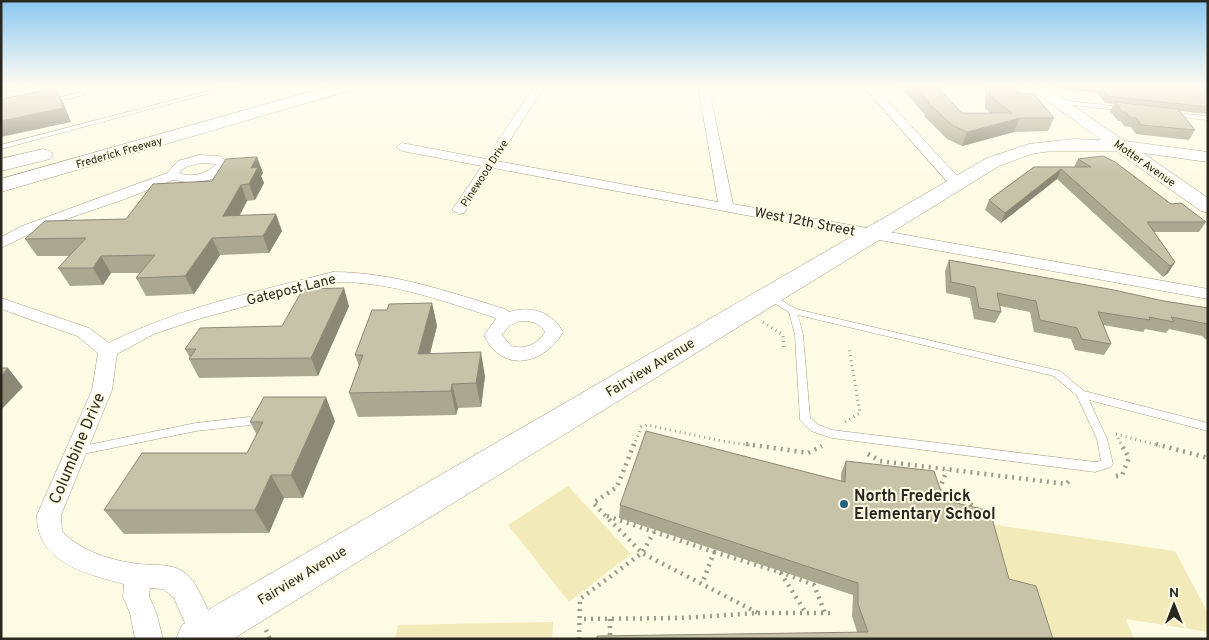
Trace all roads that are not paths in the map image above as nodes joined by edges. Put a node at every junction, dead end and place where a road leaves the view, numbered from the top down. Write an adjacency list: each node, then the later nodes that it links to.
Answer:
1 (124, 115): 12 (lane)
2 (188, 115): 10 (highway, Frederick Freeway)
3 (248, 115): 20 (highway, Frederick Freeway)
4 (521, 115): 16 (street, Pinewood Drive)
5 (709, 115): 21 (street)
6 (894, 115): 19 (street)
7 (1076, 115): 11 (street, Motter Avenue)
8 (1177, 115): 9 (lane)
9 (1208, 118)
10 (130, 131)
11 (1120, 145): 15 (street, Fairview Avenue); 19 (street, Fairview Avenue); 22 (street, Motter Avenue)
12 (1, 147)
13 (402, 147): 16 (street, West 12th Street)
14 (62, 149): 17 (highway, Frederick Freeway)
15 (1208, 157)
16 (490, 164): 21 (street, West 12th Street); 23 (street, Pinewood Drive)
17 (1, 165)
18 (173, 175): 25 (street)
19 (956, 183): 24 (street, Fairview Avenue)
20 (1, 186)
21 (726, 206): 24 (street, West 12th Street)
22 (1208, 207)
23 (459, 210)
24 (874, 235): 26 (street, West 12th Street); 27 (street, Fairview Avenue)
25 (1, 244)
26 (1208, 294)
27 (769, 296): 29 (lane); 37 (street, Fairview Avenue)
28 (1, 303): 31 (street)
29 (793, 311): 32 (lane); 32 (lane)
30 (506, 319): 31 (street, Gatepost Lane)
31 (108, 351): 35 (street, Columbine Drive)
32 (1081, 394): 34 (lane)
33 (250, 421): 35 (lane)
34 (1208, 427)
35 (76, 451): 36 (street, Columbine Drive)
36 (138, 576): 37 (street, Columbine Drive); 38 (street)
37 (200, 636)
38 (150, 639)

